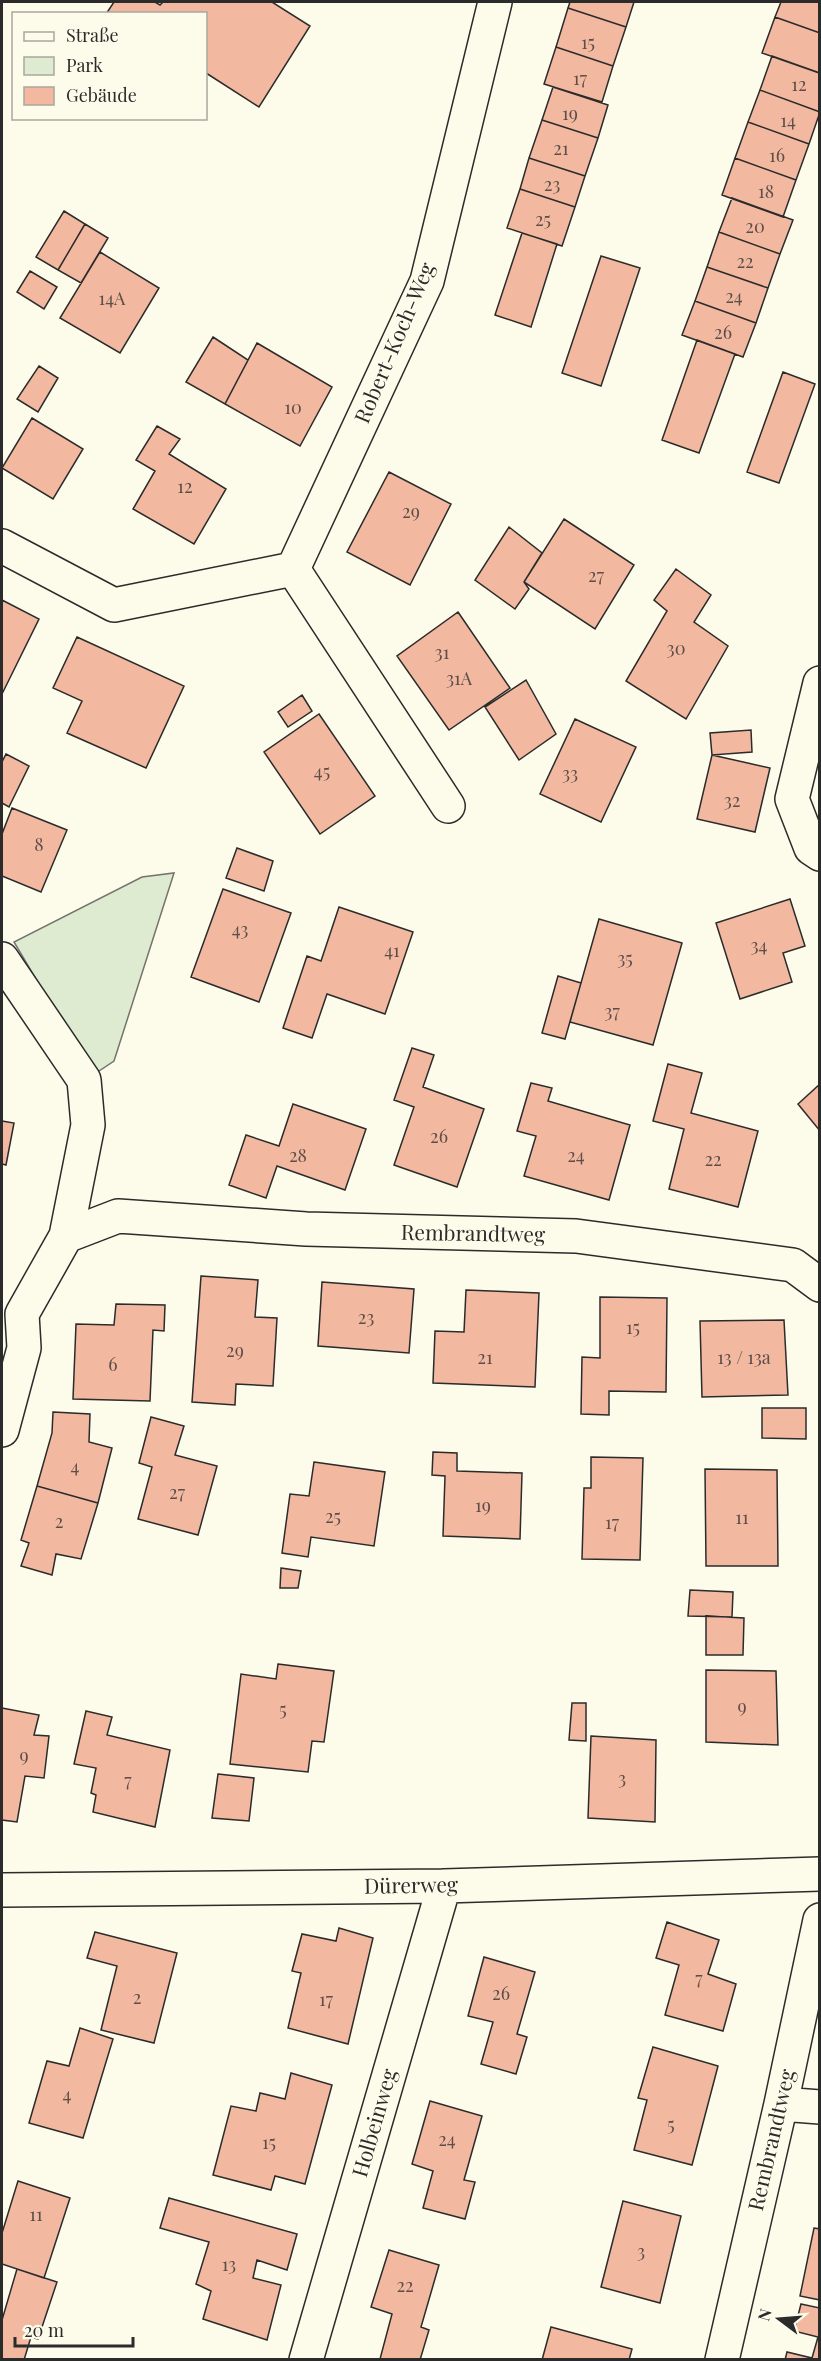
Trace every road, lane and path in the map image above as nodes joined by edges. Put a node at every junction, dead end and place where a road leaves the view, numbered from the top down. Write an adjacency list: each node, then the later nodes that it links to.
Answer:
1 (495, 2): 3 (street, Robert-Koch-Weg)
2 (2, 546): 3 (street)
3 (293, 569): 5 (street)
4 (819, 683): 6 (street)
5 (448, 806)
6 (819, 854)
7 (2, 959): 8 (street)
8 (79, 1174): 9 (street); 10 (street)
9 (118, 1216): 10 (street, Rembrandtweg); 11 (street, Rembrandtweg)
10 (66, 1236): 12 (street)
11 (819, 1285)
12 (12, 1303): 13 (street)
13 (2, 1430)
14 (819, 1875): 15 (street, Dürerweg)
15 (444, 1886): 16 (street, Dürerweg); 20 (street, Holbeinweg)
16 (2, 1890)
17 (819, 1920): 18 (street, Rembrandtweg)
18 (781, 2104): 19 (street); 21 (street, Rembrandtweg)
19 (819, 2107)
20 (306, 2360)
21 (722, 2360)

